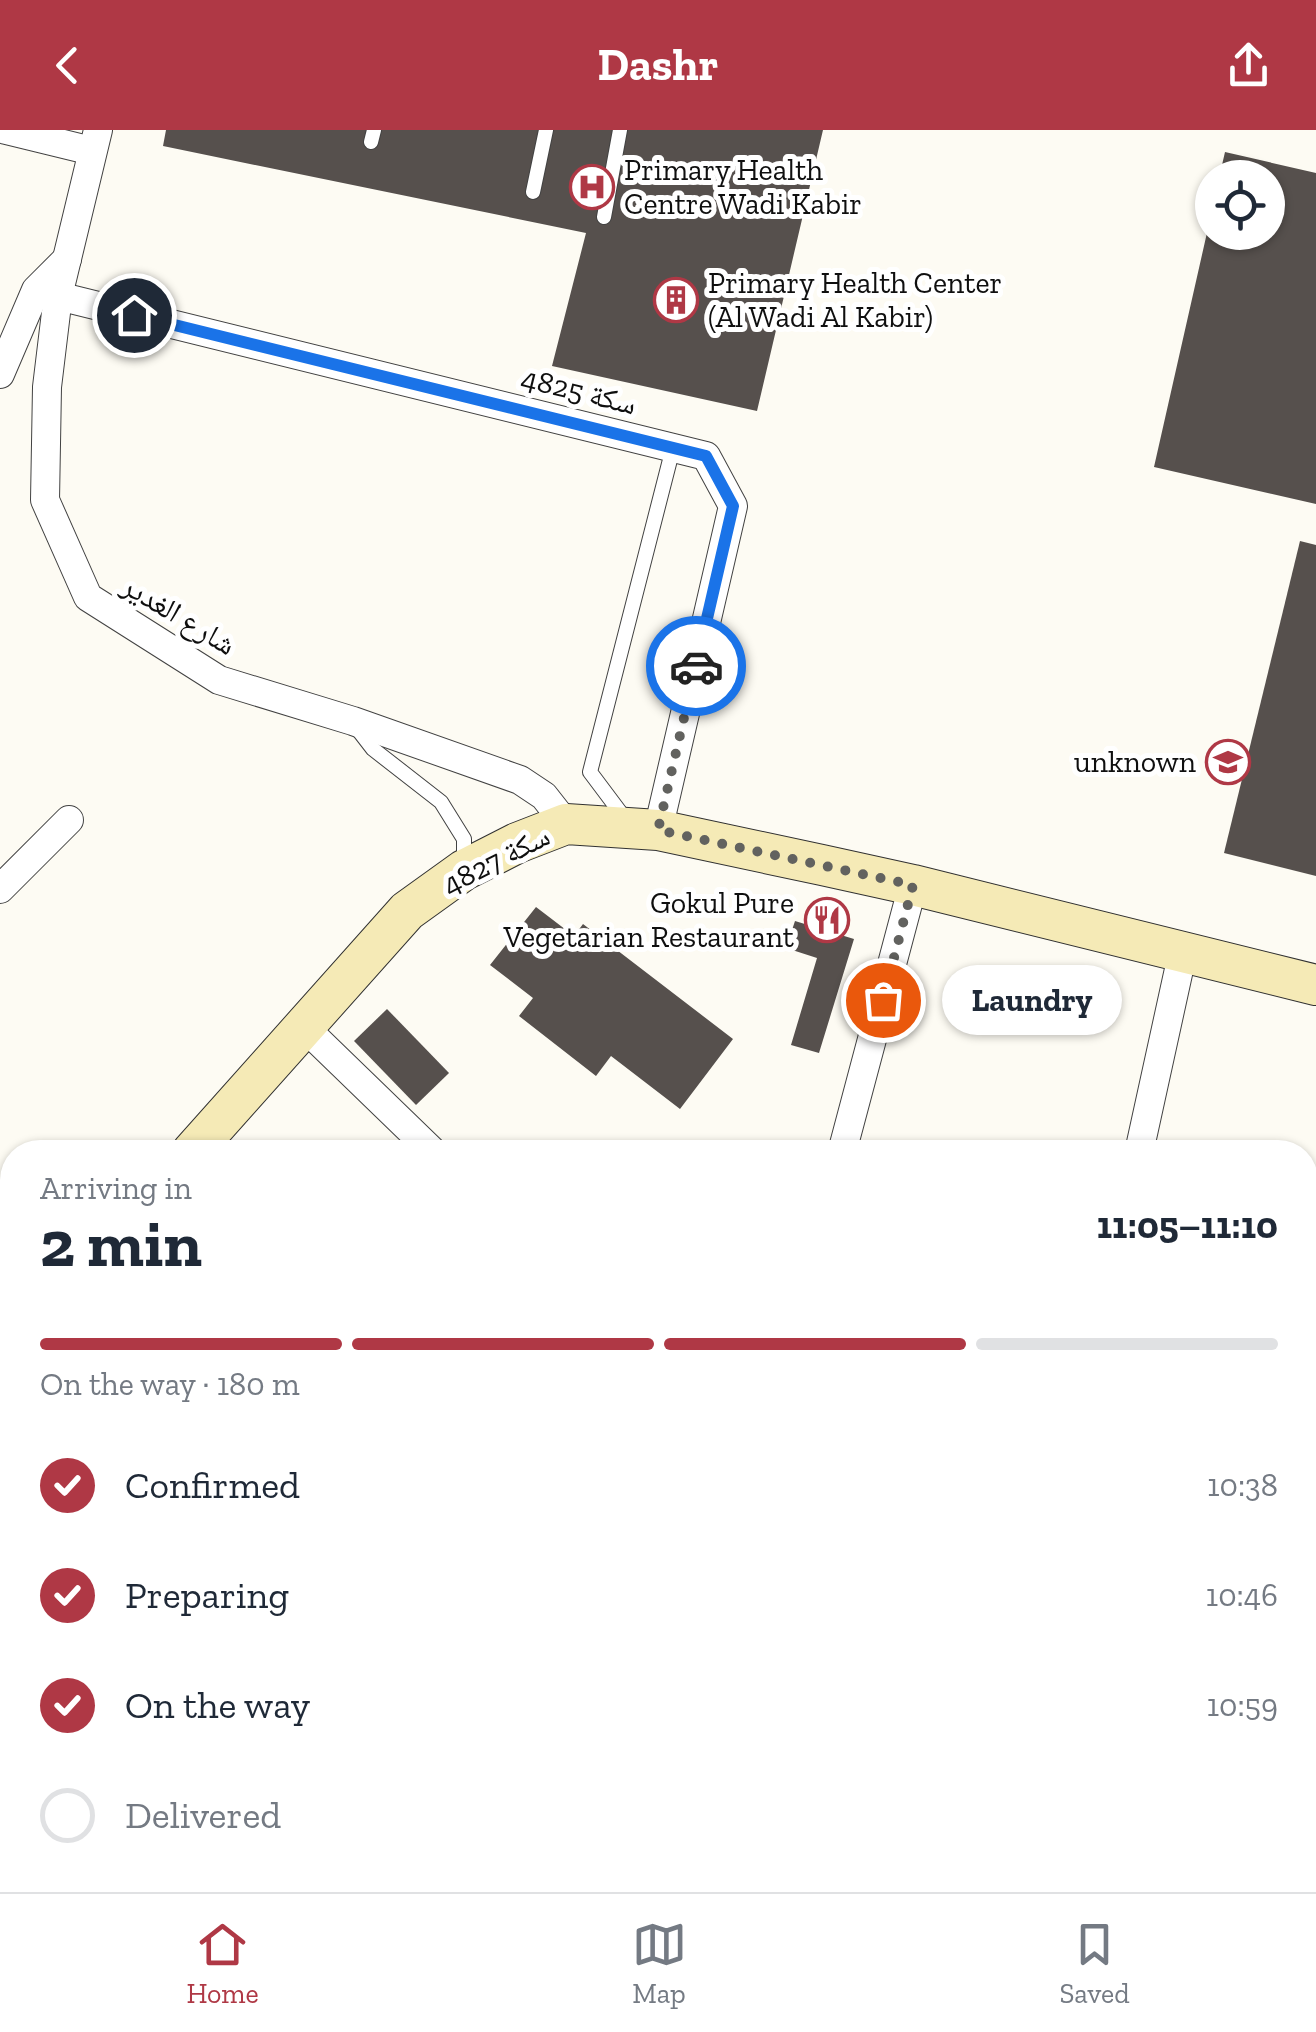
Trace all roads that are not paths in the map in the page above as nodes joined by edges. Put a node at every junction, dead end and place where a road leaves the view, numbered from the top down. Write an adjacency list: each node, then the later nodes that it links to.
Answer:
1 (6, 130): 4 (street)
2 (546, 130): 5 (lane)
3 (620, 130): 6 (lane)
4 (95, 141): 7 (street, شارع الغدير)
5 (533, 192)
6 (604, 217)
7 (68, 258): 8 (street, شارع الغدير); 9 (street)
8 (58, 296): 10 (street, سكة 4825); 11 (street, شارع الغدير)
9 (0, 374)
10 (673, 448): 14 (lane); 14 (street, سكة 4825)
11 (352, 722): 13 (street, شارع الغدير); 15 (lane)
12 (69, 820): 17 (street)
13 (566, 824): 14 (street, سكة 4827); 15 (street, سكة 4827)
14 (646, 830): 16 (street, سكة 4827)
15 (464, 870): 20 (street, سكة 4827)
16 (913, 885): 18 (street, سكة 4827); 23 (street)
17 (0, 889)
18 (1183, 951): 19 (street, سكة 4827); 24 (street)
19 (1316, 984)
20 (304, 1027): 21 (street, سكة 4827); 22 (street)
21 (203, 1140)
22 (421, 1140)
23 (845, 1140)
24 (1142, 1140)

